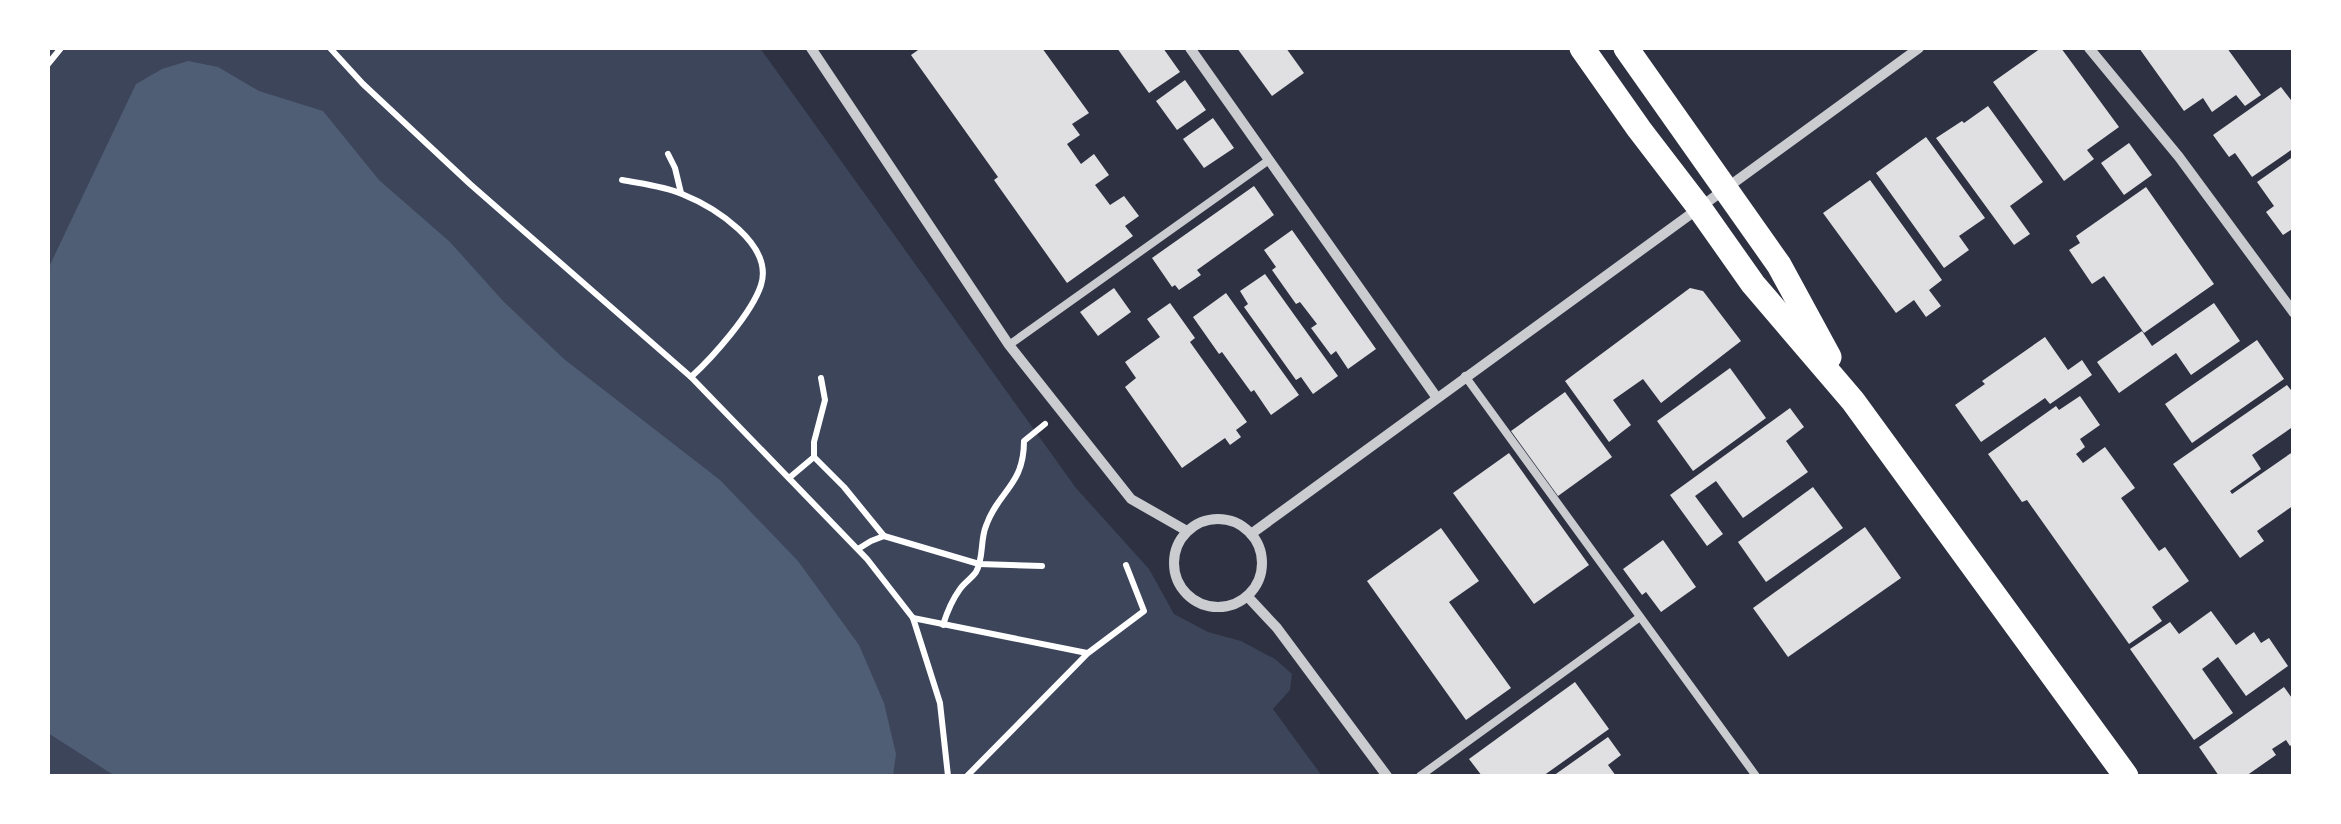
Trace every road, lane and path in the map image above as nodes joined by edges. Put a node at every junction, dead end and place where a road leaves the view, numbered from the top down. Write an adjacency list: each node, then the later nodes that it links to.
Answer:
1 (61, 48): 9 (path)
2 (330, 48): 18 (path)
3 (811, 48): 17 (street)
4 (1190, 48): 11 (street)
5 (1582, 48): 15 (main road)
6 (1626, 48): 13 (main road)
7 (1918, 48): 13 (street)
8 (2090, 48): 16 (street)
9 (48, 64)
10 (668, 154): 14 (path)
11 (1269, 160): 17 (lane); 21 (street)
12 (622, 180): 14 (path)
13 (1724, 188): 15 (street); 22 (main road)
14 (682, 194): 18 (path)
15 (1698, 206): 19 (street); 22 (main road)
16 (2294, 313)
17 (1009, 345): 23 (street)
18 (691, 376): 25 (path)
19 (1466, 376): 21 (street); 34 (lane)
20 (821, 378): 24 (path)
21 (1436, 398): 27 (street)
22 (1853, 400): 43 (main road)
23 (1062, 411): 26 (street); 30 (path)
24 (814, 457): 25 (path); 28 (path)
25 (789, 478): 29 (path)
26 (1188, 531): 27 (street); 33 (street)
27 (1251, 534): 33 (street)
28 (884, 536): 29 (path); 30 (path)
29 (858, 549): 35 (path)
30 (979, 564): 31 (path); 36 (path)
31 (1042, 566)
32 (1126, 566): 37 (path)
33 (1248, 597): 40 (street)
34 (1640, 617): 41 (lane); 42 (lane)
35 (912, 618): 36 (path); 38 (path)
36 (943, 625): 37 (path)
37 (1088, 653): 39 (path)
38 (948, 776)
39 (967, 776)
40 (1387, 776)
41 (1420, 776)
42 (1756, 776)
43 (2126, 776)

